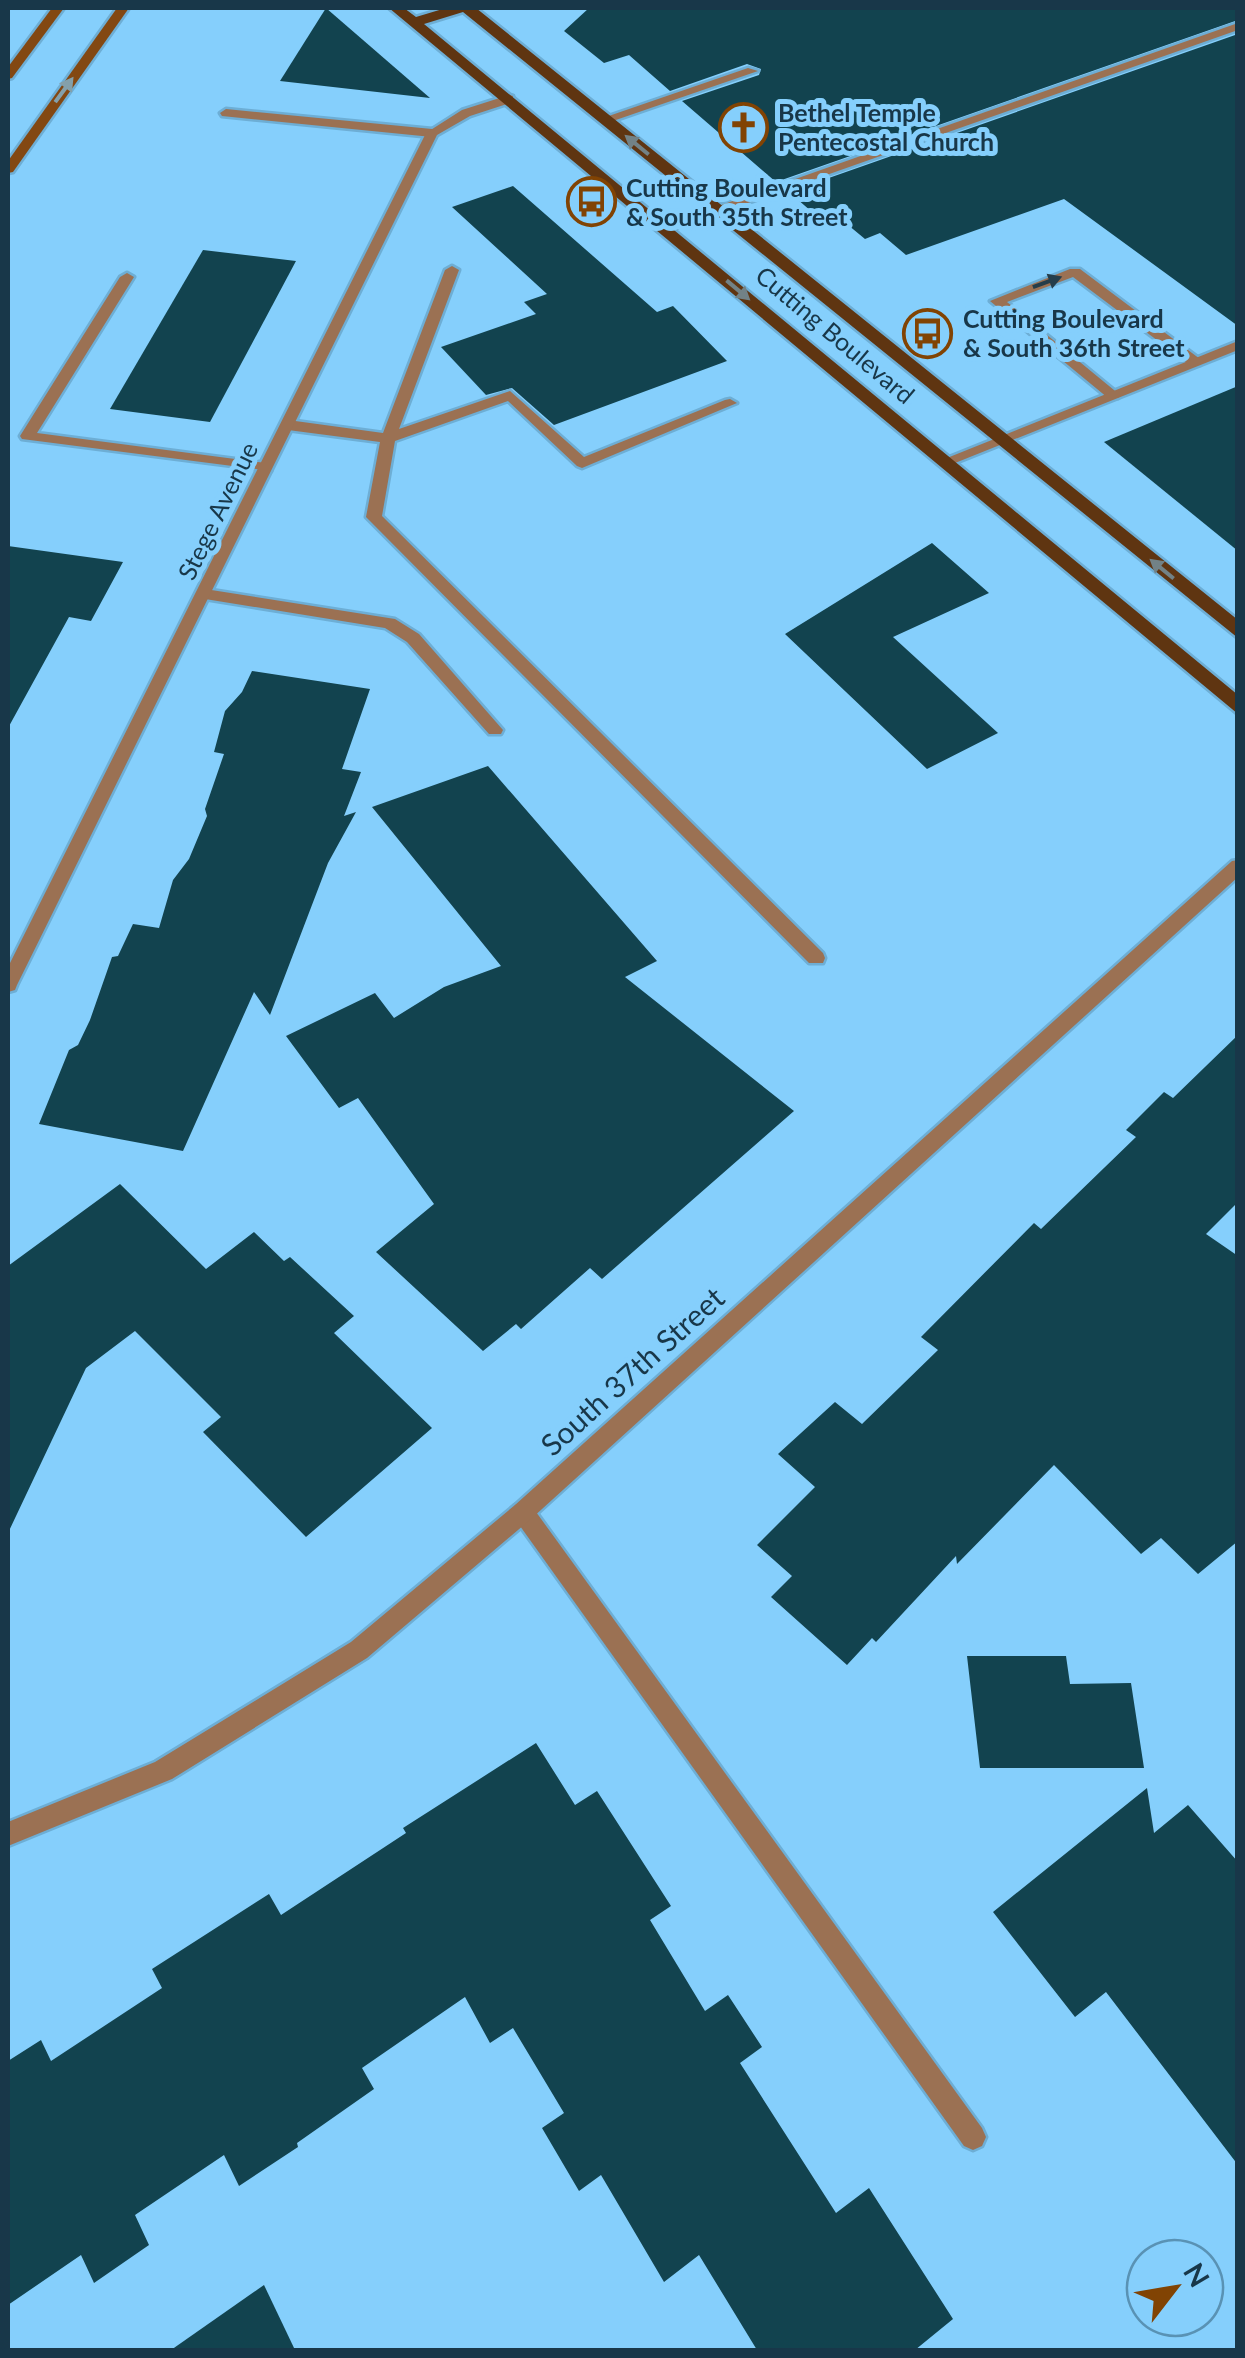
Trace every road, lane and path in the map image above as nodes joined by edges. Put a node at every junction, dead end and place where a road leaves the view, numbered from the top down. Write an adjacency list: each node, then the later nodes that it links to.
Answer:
1 (58, 8): 8 (main road)
2 (123, 8): 13 (main road, one-way to 2)
3 (396, 8): 5 (main road, Cutting Boulevard)
4 (463, 8): 5 (main road); 11 (main road, Cutting Boulevard)
5 (414, 22): 9 (main road, Cutting Boulevard)
6 (1238, 26): 14 (street)
7 (752, 72): 11 (street)
8 (8, 75)
9 (509, 99): 12 (street); 15 (main road, Cutting Boulevard)
10 (226, 112): 12 (street)
11 (606, 120): 14 (main road, Cutting Boulevard, one-way to 11)
12 (432, 133): 22 (street, Stege Avenue)
13 (8, 170)
14 (716, 208): 15 (street); 24 (main road, Cutting Boulevard)
15 (663, 228): 25 (main road, Cutting Boulevard, one-way to 25)
16 (452, 270): 23 (street)
17 (127, 277): 26 (street)
18 (1238, 345): 19 (street)
19 (1195, 362): 20 (street); 20 (street, one-way to 19)
20 (1112, 395): 24 (street)
21 (730, 403): 23 (street)
22 (288, 424): 23 (street); 26 (street, Stege Avenue)
23 (388, 438): 32 (street)
24 (998, 438): 25 (street); 28 (main road, Cutting Boulevard, one-way to 24)
25 (946, 462): 29 (main road, Cutting Boulevard)
26 (266, 468): 27 (street, Stege Avenue)
27 (204, 594): 30 (street); 33 (street, Stege Avenue)
28 (1238, 630)
29 (1238, 706)
30 (496, 730)
31 (1238, 866): 34 (street, South 37th Street)
32 (816, 958)
33 (8, 985)
34 (523, 1512): 35 (street, South 37th Street); 36 (street)
35 (8, 1834)
36 (973, 2138)

